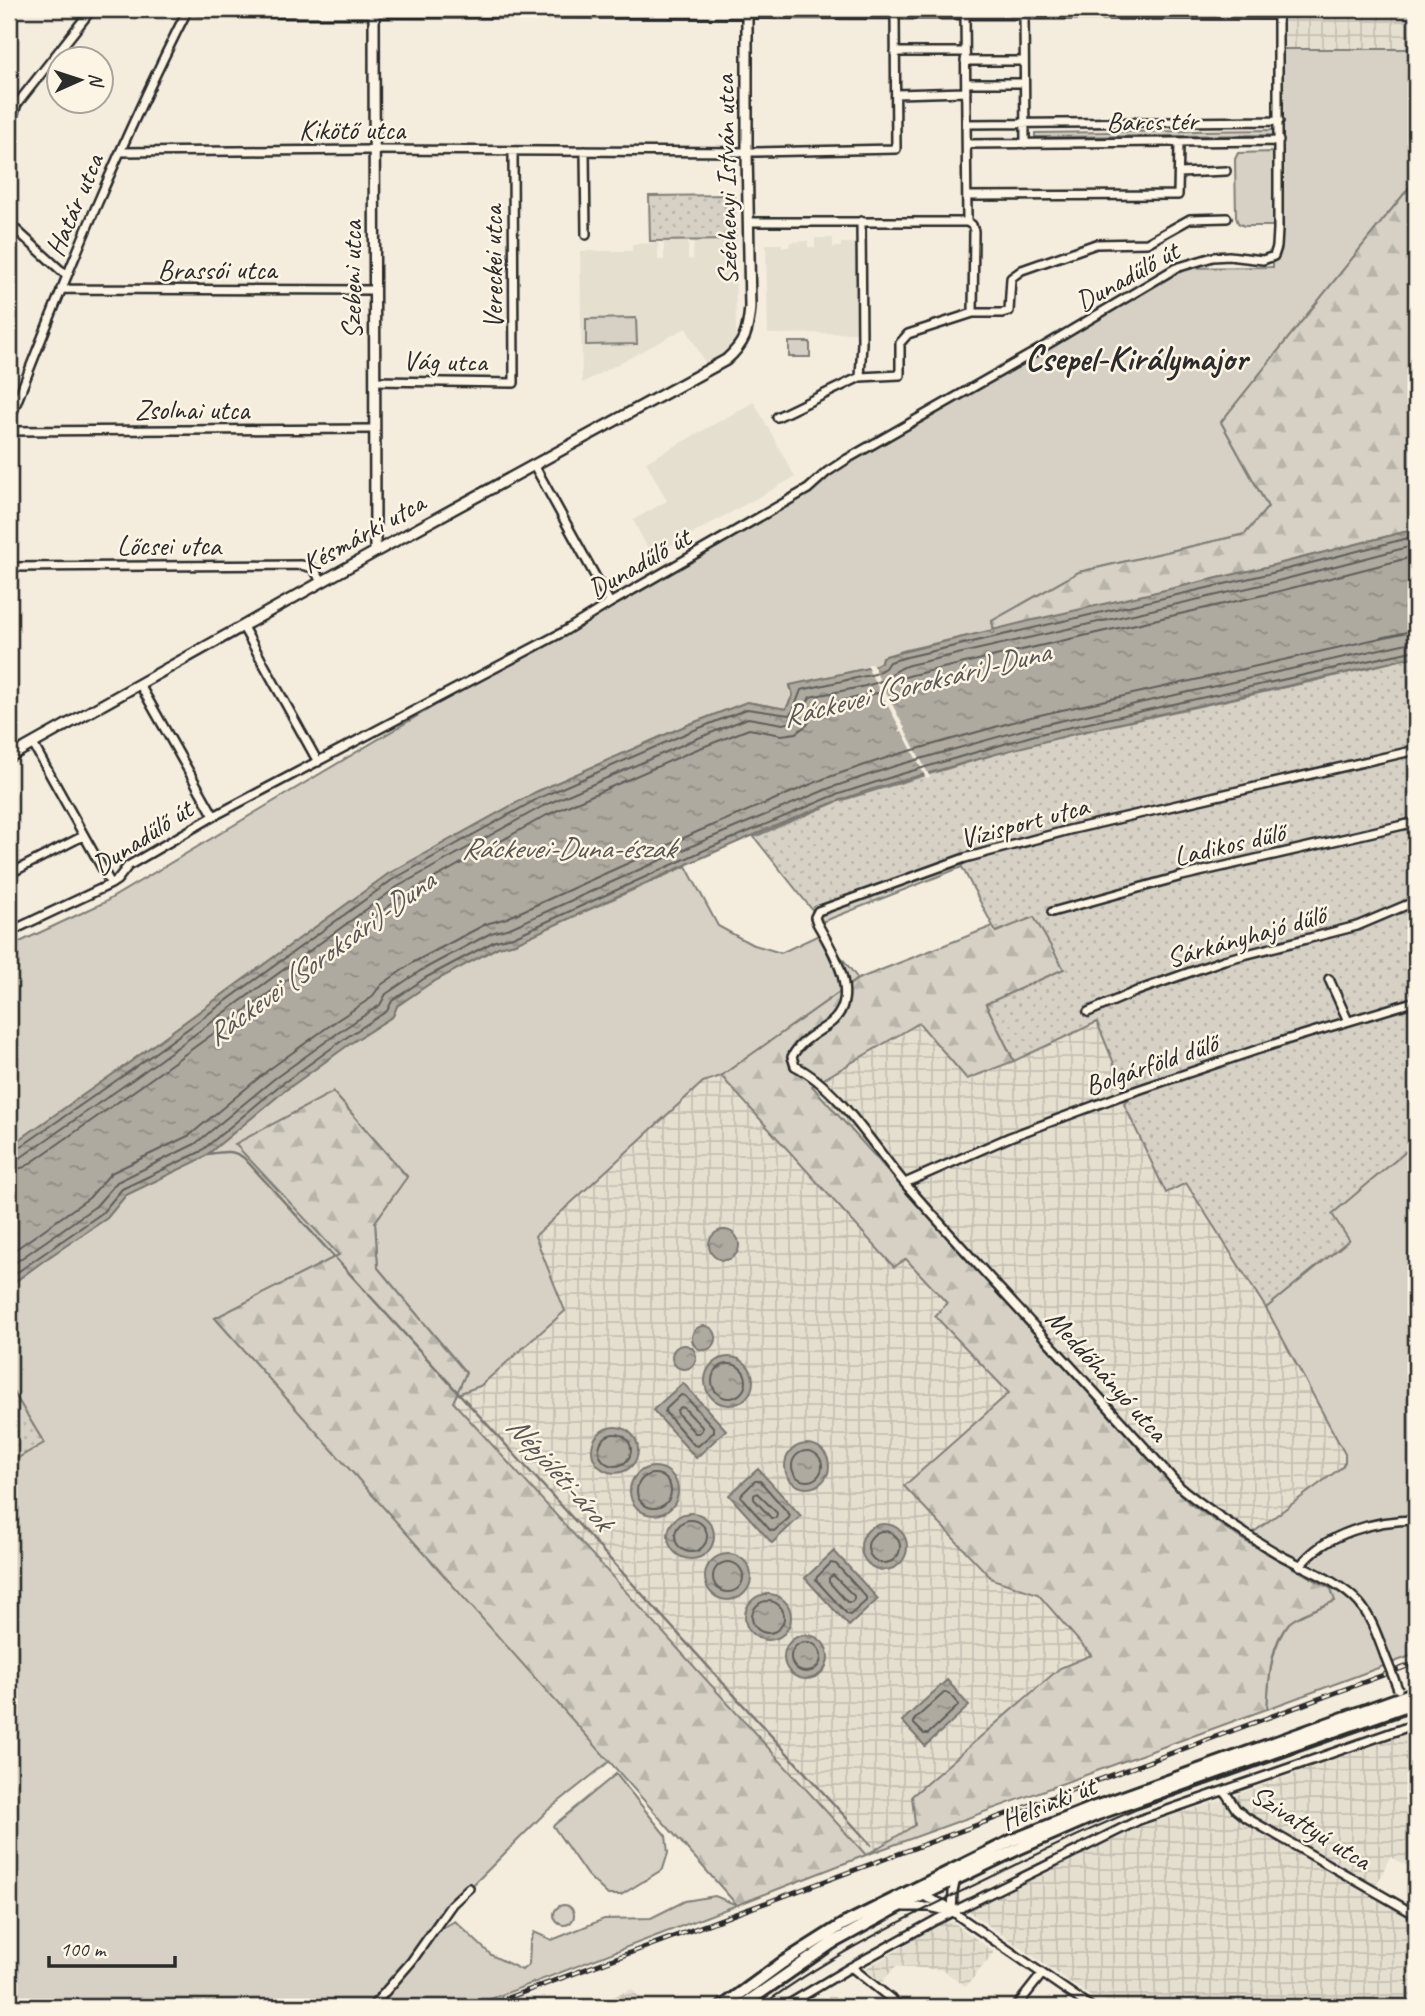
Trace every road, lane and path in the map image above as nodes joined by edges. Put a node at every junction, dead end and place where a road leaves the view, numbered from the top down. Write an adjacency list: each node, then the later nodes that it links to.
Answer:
1 (92, 9): 20 (street)
2 (188, 9): 3 (street); 28 (street, Határ utca)
3 (374, 11): 5 (street); 25 (street, Szebeni utca)
4 (1024, 11): 6 (street); 8 (street); 12 (street)
5 (747, 12): 7 (street); 29 (street, Széchenyi István utca)
6 (1278, 12): 17 (street)
7 (895, 14): 8 (street); 9 (street)
8 (965, 14): 10 (street)
9 (895, 52): 10 (street); 16 (street)
10 (965, 52): 11 (street)
11 (965, 61): 12 (street); 13 (street)
12 (1024, 61): 14 (street)
13 (966, 83): 14 (street); 15 (street)
14 (1024, 83): 19 (street)
15 (966, 92): 16 (street); 18 (street)
16 (896, 94): 29 (street, Kikötő utca)
17 (1279, 121): 19 (street, Barcs tér); 21 (street)
18 (966, 124): 19 (street, Barcs tér); 23 (street)
19 (1024, 124): 24 (street)
20 (9, 129)
21 (1279, 141): 22 (street, Barcs tér); 55 (street, Dunadűlő út)
22 (1179, 142): 24 (street, Barcs tér); 31 (street)
23 (967, 144): 24 (street, Barcs tér); 32 (street)
24 (1025, 144)
25 (374, 150): 26 (street, Kikötő utca); 28 (street, Kikötő utca); 41 (street, Szebeni utca)
26 (513, 151): 27 (street, Kikötő utca); 46 (street, Vereckei utca)
27 (585, 151): 29 (street, Kikötő utca); 38 (street)
28 (120, 152): 39 (street, Határ utca)
29 (747, 152): 36 (street, Széchenyi István utca)
30 (1226, 171): 31 (street)
31 (1179, 173): 32 (street)
32 (967, 196): 37 (street)
33 (1227, 218): 42 (street)
34 (9, 221): 39 (street)
35 (861, 221): 36 (street); 37 (street); 44 (street)
36 (748, 222): 43 (street, Széchenyi István utca)
37 (967, 222): 42 (street)
38 (586, 235)
39 (67, 276): 40 (street, Határ utca)
40 (61, 289): 41 (street, Brassói utca); 48 (street, Határ utca)
41 (373, 290): 45 (street, Szebeni utca)
42 (973, 313): 44 (street)
43 (738, 348): 51 (street, Késmárki utca)
44 (860, 377): 47 (street)
45 (375, 381): 46 (street, Vág utca); 49 (street, Szebeni utca)
46 (514, 383)
47 (776, 417)
48 (9, 422)
49 (375, 429): 50 (street, Zsolnai utca); 52 (street, Szebeni utca)
50 (9, 431)
51 (534, 465): 52 (street, Késmárki utca); 55 (street)
52 (375, 552): 54 (street, Késmárki utca)
53 (9, 567): 54 (street, Lőcsei utca)
54 (322, 582): 56 (street, Késmárki utca)
55 (610, 603): 61 (street, Dunadűlő út)
56 (243, 627): 57 (street, Késmárki utca); 61 (street)
57 (140, 685): 58 (street, Késmárki utca); 62 (street)
58 (33, 744): 60 (street, Késmárki utca); 64 (street)
59 (1416, 750): 74 (street, Vízisport utca)
60 (9, 757)
61 (318, 762): 62 (street, Dunadűlő út)
62 (214, 816): 66 (street, Dunadűlő út)
63 (1416, 822): 68 (street, Ladikos dűlő)
64 (83, 836): 65 (street); 66 (street)
65 (9, 874)
66 (111, 884): 69 (street, Dunadűlő út)
67 (1416, 901): 72 (street, Sárkányhajó dűlő)
68 (1052, 912)
69 (9, 932)
70 (1329, 979): 73 (street)
71 (1416, 1001): 73 (street, Bolgárföld dűlő)
72 (1088, 1013)
73 (1348, 1021): 75 (street, Bolgárföld dűlő)
74 (792, 1057): 75 (street, Meddőhányó utca)
75 (905, 1184): 77 (street, Meddőhányó utca)
76 (1416, 1520): 77 (street)
77 (1300, 1566): 78 (street, Meddőhányó utca, bridge)
78 (1399, 1693): 79 (main road); 80 (main road); 85 (main road, Helsinki út)
79 (1415, 1699): 80 (main road, Helsinki út)
80 (1396, 1709): 83 (main road, Helsinki út)
81 (1416, 1724): 82 (street, Helsinki út)
82 (1225, 1792): 88 (street, Helsinki út); 89 (street, Szivattyú utca)
83 (956, 1878): 86 (main road, Helsinki út); 88 (street)
84 (469, 1888): 92 (street)
85 (908, 1891): 86 (street); 93 (main road, Helsinki út)
86 (922, 1895): 87 (main road, Helsinki út); 88 (street)
87 (896, 1908): 88 (street); 94 (main road, Helsinki út)
88 (952, 1912): 90 (street, Helsinki út); 91 (street)
89 (1416, 1915)
90 (851, 1967): 95 (street, Helsinki út); 96 (street)
91 (1042, 1974): 97 (street); 98 (street)
92 (372, 2007)
93 (722, 2007)
94 (740, 2007)
95 (784, 2007)
96 (901, 2007)
97 (1016, 2007)
98 (1091, 2007)

